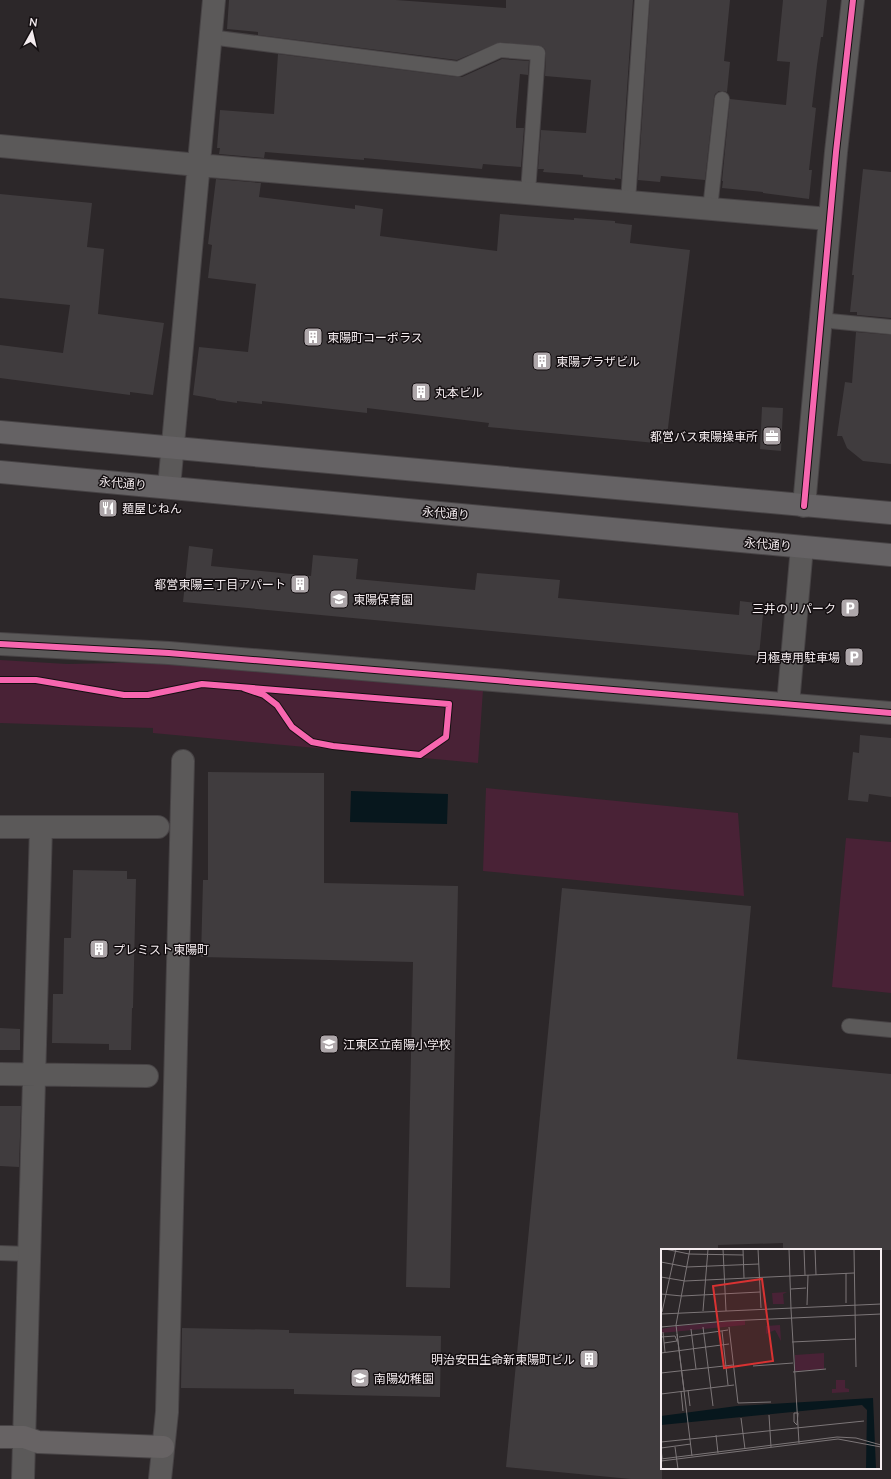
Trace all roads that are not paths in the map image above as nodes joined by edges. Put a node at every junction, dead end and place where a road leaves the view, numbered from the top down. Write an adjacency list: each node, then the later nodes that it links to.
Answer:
1 (214, 0): 4 (street)
2 (642, 0): 9 (lane)
3 (853, 0): 11 (street)
4 (210, 37): 7 (street); 8 (lane)
5 (722, 99): 10 (lane)
6 (0, 146): 7 (street)
7 (198, 165): 8 (street); 15 (street)
8 (528, 192): 9 (street)
9 (628, 201): 10 (street)
10 (710, 209): 11 (street)
11 (829, 219): 12 (street)
12 (820, 320): 13 (lane); 18 (street)
13 (891, 327)
14 (0, 432): 15 (main road)
15 (172, 448): 17 (street); 18 (main road)
16 (0, 472): 17 (main road, 永代通り)
17 (169, 487): 20 (main road, 永代通り)
18 (804, 506): 19 (main road)
19 (891, 513)
20 (802, 547): 21 (main road, 永代通り); 23 (street)
21 (891, 555)
22 (0, 644): 23 (street)
23 (788, 704): 24 (street)
24 (891, 713)
25 (183, 761): 38 (street)
26 (0, 827): 27 (street)
27 (41, 827): 28 (street); 32 (street)
28 (158, 827)
29 (849, 1026): 30 (lane)
30 (891, 1030)
31 (0, 1074): 32 (street)
32 (34, 1075): 33 (street); 35 (street)
33 (147, 1076)
34 (0, 1253): 35 (lane)
35 (29, 1254): 37 (street)
36 (0, 1437): 37 (street)
37 (24, 1437): 38 (street); 39 (street)
38 (163, 1447): 40 (street)
39 (23, 1479)
40 (160, 1479)

